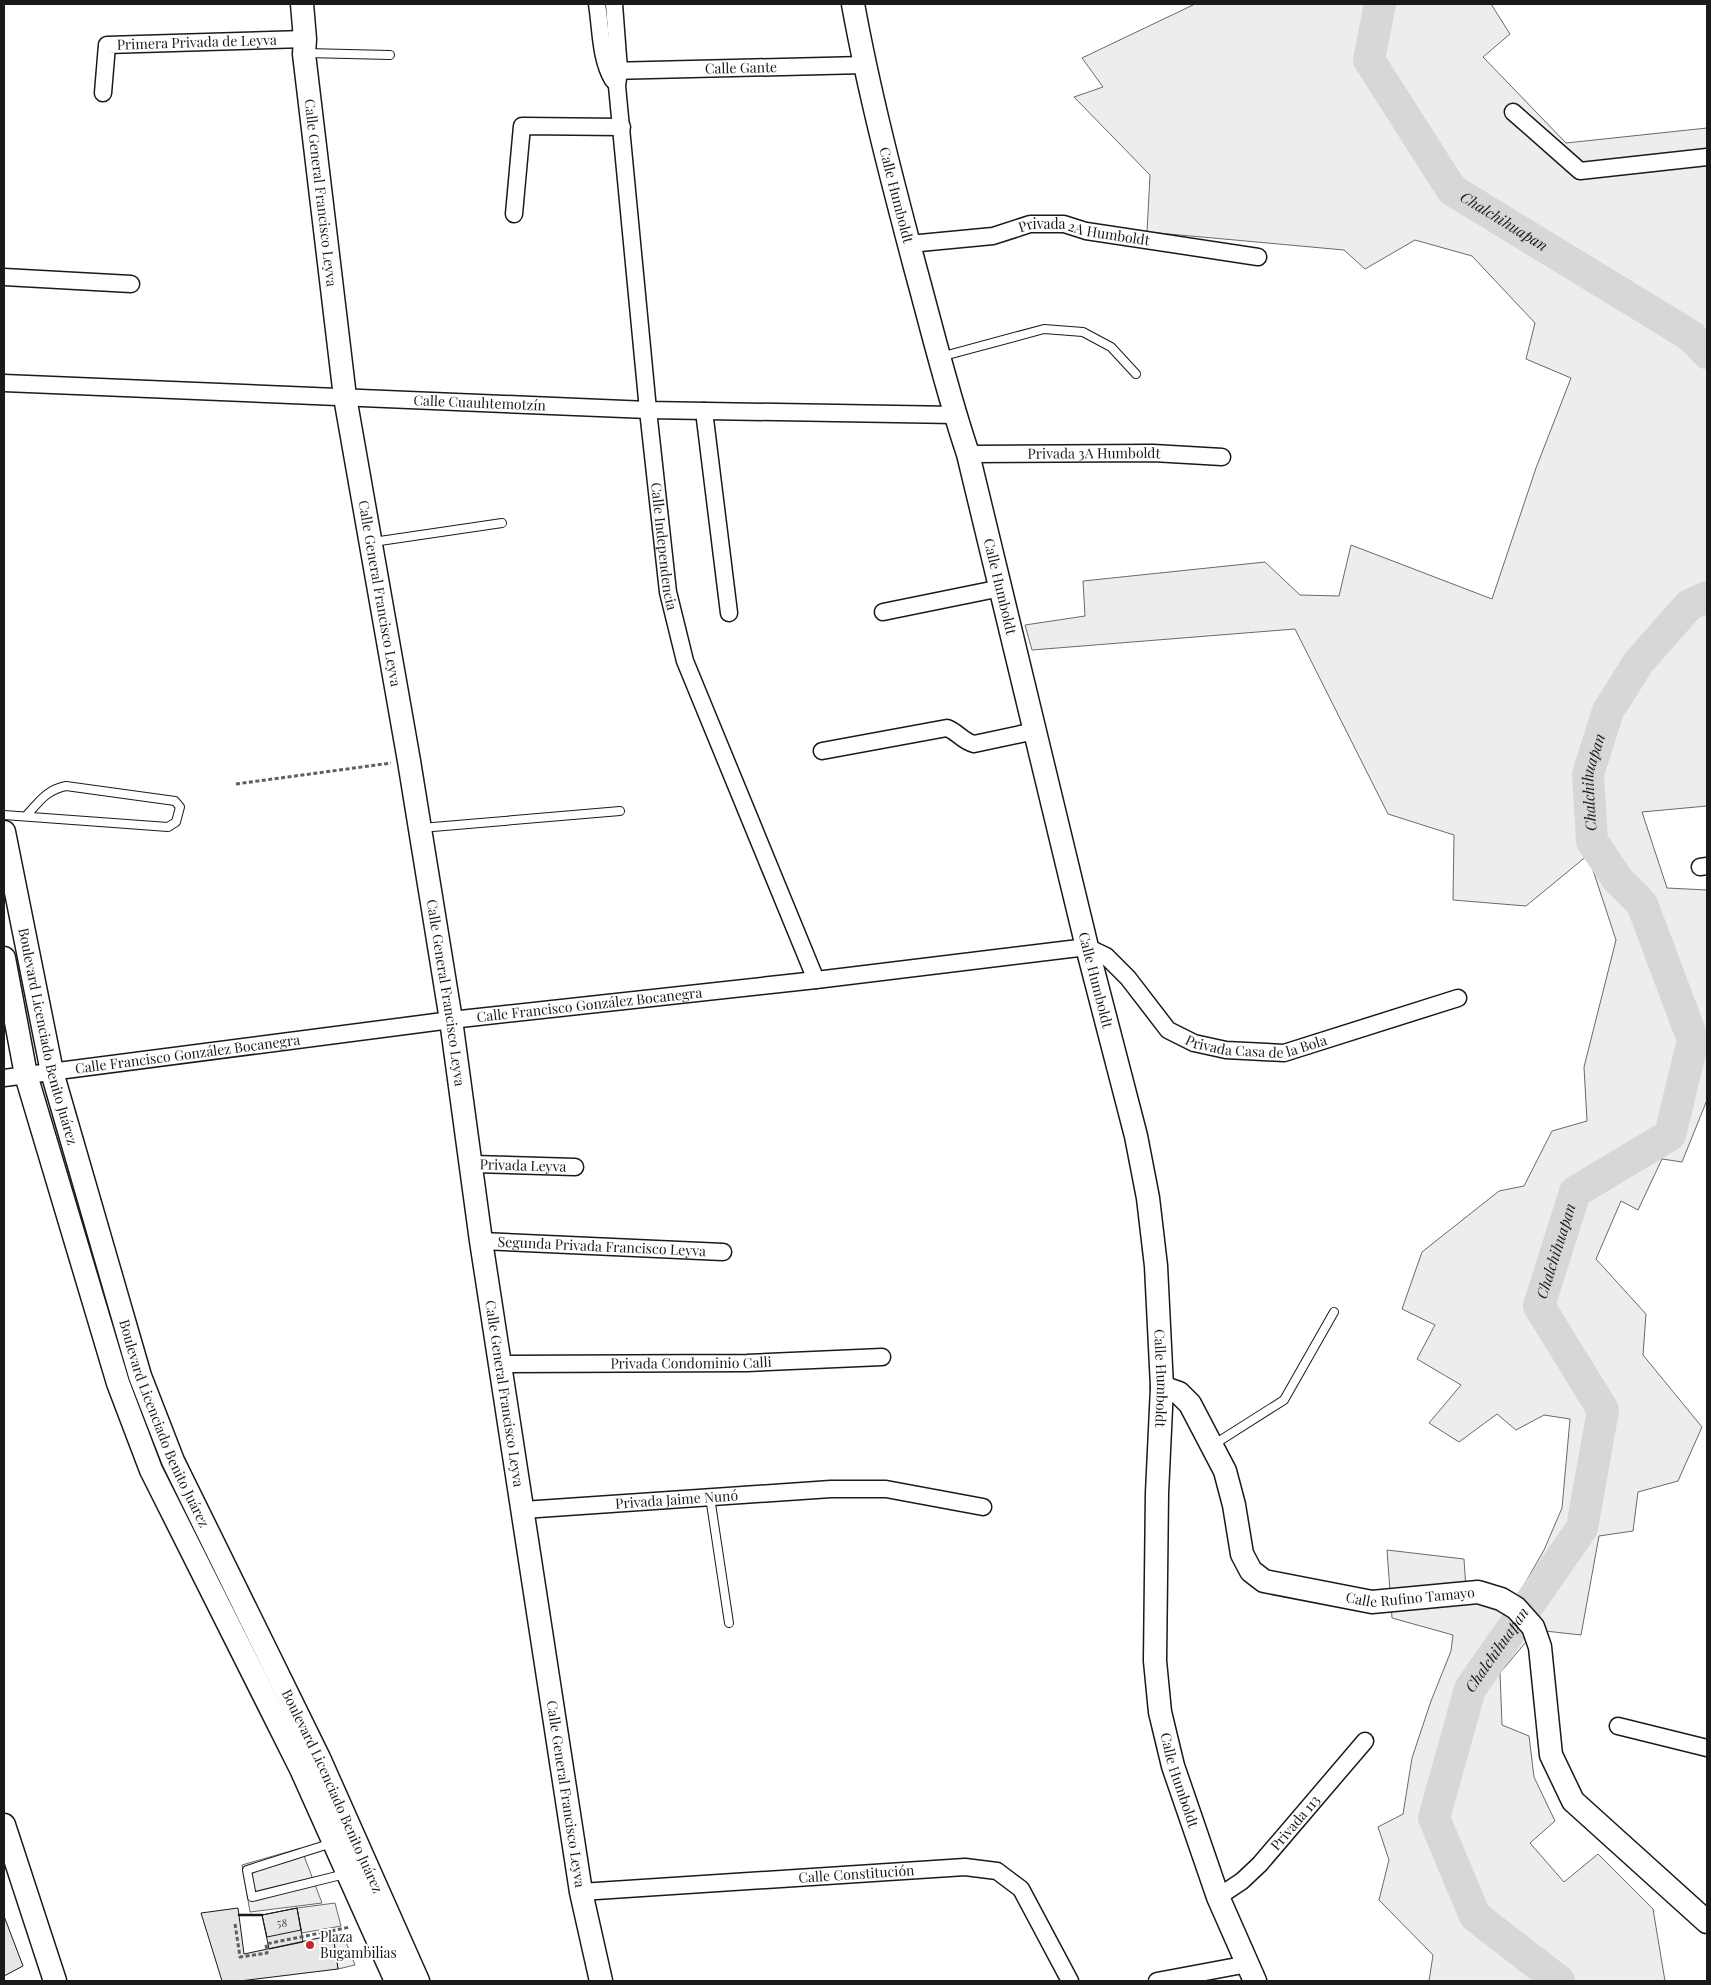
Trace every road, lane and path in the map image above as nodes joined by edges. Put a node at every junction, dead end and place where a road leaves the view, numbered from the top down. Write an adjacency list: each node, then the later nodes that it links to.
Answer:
1 (302, 4): 5 (street, Calle General Francisco Leyva)
2 (598, 4): 8 (street, Calle Independencia)
3 (614, 4): 8 (street, Calle Independencia)
4 (853, 4): 7 (street, Calle Humboldt)
5 (305, 46): 6 (lane); 9 (street, Primera Privada de Leyva); 21 (street, Calle General Francisco Leyva)
6 (390, 54)
7 (864, 64): 8 (street, Calle Gante); 14 (street, Calle Humboldt)
8 (614, 76): 11 (street, Calle Independencia)
9 (103, 93)
10 (1513, 112): 12 (street)
11 (622, 127): 13 (street); 22 (street, Calle Independencia)
12 (1707, 157)
13 (514, 214)
14 (909, 244): 15 (street, Privada 2A Humboldt); 18 (street, Calle Humboldt)
15 (1258, 257)
16 (4, 277): 17 (street)
17 (131, 284)
18 (939, 358): 19 (lane); 24 (street, Calle Humboldt)
19 (1136, 374)
20 (4, 383): 21 (street, Calle Cuauhtemotzín)
21 (346, 398): 22 (street, Calle Cuauhtemotzín); 28 (street, Calle General Francisco Leyva)
22 (648, 410): 23 (street, Calle Cuauhtemotzín); 43 (street, Calle Independencia)
23 (704, 411): 24 (street, Calle Cuauhtemotzín); 31 (street)
24 (955, 415): 25 (street, Calle Humboldt)
25 (968, 454): 26 (street, Privada 3A Humboldt); 29 (street, Calle Humboldt)
26 (1222, 457)
27 (502, 523): 28 (lane)
28 (371, 543): 34 (street, Calle General Francisco Leyva)
29 (1001, 588): 30 (street); 32 (street, Calle Humboldt)
30 (883, 612)
31 (729, 613)
32 (1036, 731): 33 (street); 41 (street, Calle Humboldt)
33 (822, 751)
34 (408, 761): 35 (path); 39 (street, Calle General Francisco Leyva)
35 (236, 784)
36 (620, 811): 39 (lane)
37 (4, 815): 38 (lane)
38 (26, 816): 38 (lane)
39 (419, 828): 45 (street, Calle General Francisco Leyva)
40 (4, 832): 46 (street, Boulevard Licenciado Benito Juárez)
41 (1087, 947): 43 (street, Calle Francisco González Bocanegra); 44 (street, Privada Casa de la Bola); 56 (street, Calle Humboldt)
42 (4, 958): 47 (street, Boulevard Licenciado Benito Juárez)
43 (816, 980): 45 (street, Calle Francisco González Bocanegra)
44 (1458, 998)
45 (451, 1020): 46 (street, Calle Francisco González Bocanegra); 49 (street, Calle General Francisco Leyva)
46 (52, 1072): 47 (street, Calle Francisco González Bocanegra); 58 (street, Boulevard Licenciado Benito Juárez)
47 (26, 1075): 48 (street, Calle Francisco González Bocanegra); 59 (street, Boulevard Licenciado Benito Juárez)
48 (4, 1078)
49 (472, 1164): 50 (street, Privada Leyva); 51 (street, Calle General Francisco Leyva)
50 (575, 1167)
51 (482, 1241): 52 (street, Segunda Privada Francisco Leyva); 55 (street, Calle General Francisco Leyva)
52 (723, 1252)
53 (1334, 1312): 57 (lane)
54 (882, 1357): 55 (street, Privada Condominio Calli)
55 (500, 1364): 62 (street, Calle General Francisco Leyva)
56 (1162, 1387): 57 (street, Calle Rufino Tamayo); 71 (street, Calle Humboldt)
57 (1212, 1446): 72 (street, Calle Rufino Tamayo)
58 (173, 1461): 59 (street); 78 (street, Boulevard Licenciado Benito Juárez)
59 (151, 1470): 68 (street, Boulevard Licenciado Benito Juárez)
60 (710, 1497): 61 (street, Privada Jaime Nunó); 62 (street, Privada Jaime Nunó); 63 (lane)
61 (983, 1508)
62 (523, 1510): 70 (street, Calle General Francisco Leyva)
63 (730, 1623)
64 (1618, 1726): 66 (street)
65 (1365, 1741): 71 (street, Privada 113)
66 (1707, 1748)
67 (4, 1825): 76 (street)
68 (334, 1842): 69 (street, Boulevard Licenciado Benito Juárez); 69 (lane)
69 (348, 1873): 73 (street, Boulevard Licenciado Benito Juárez)
70 (581, 1892): 79 (street, Calle General Francisco Leyva); 80 (street, Calle Constitución)
71 (1218, 1896): 75 (street, Calle Humboldt)
72 (1707, 1922)
73 (370, 1923): 74 (path); 77 (street, Boulevard Licenciado Benito Juárez)
74 (235, 1924)
75 (1251, 1973): 81 (street)
76 (55, 1981)
77 (396, 1981)
78 (418, 1981)
79 (601, 1981)
80 (1070, 1981)
81 (1157, 1981)

